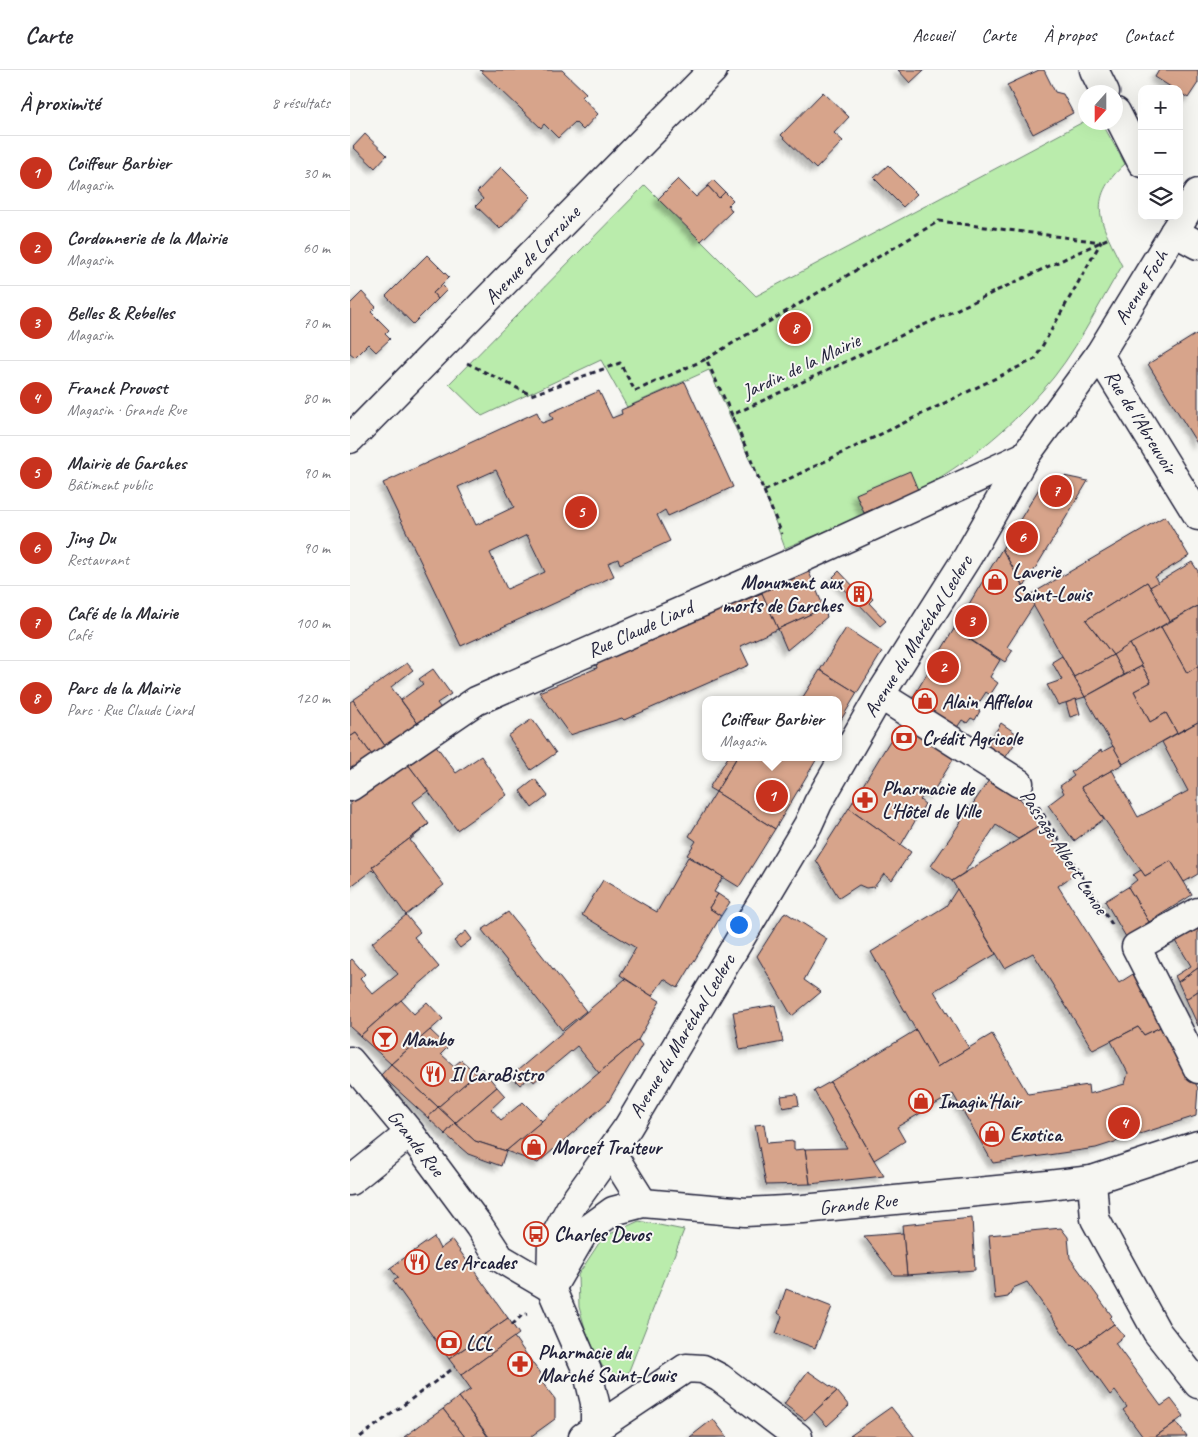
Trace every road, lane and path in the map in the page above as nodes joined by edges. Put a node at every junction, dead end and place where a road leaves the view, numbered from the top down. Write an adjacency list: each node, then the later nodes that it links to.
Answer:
1 (713, 70): 11 (street, Avenue de Lorraine)
2 (1094, 70): 3 (street)
3 (1102, 85)
4 (1123, 126): 5 (street)
5 (1138, 155)
6 (1198, 193): 7 (street, Avenue Foch)
7 (1170, 224): 10 (street); 12 (street, Avenue Foch)
8 (1108, 238): 9 (path, Jardin de la Mairie)
9 (1101, 242): 13 (path); 14 (path, Jardin de la Mairie); 17 (path)
10 (1198, 245)
11 (440, 349): 13 (path); 15 (street, Avenue de Lorraine)
12 (1099, 354): 16 (street, Avenue du Maréchal Leclerc); 18 (street, Rue de l'Abreuvoir)
13 (706, 359): 14 (path, Jardin de la Mairie)
14 (732, 415): 17 (path)
15 (350, 439)
16 (1025, 456): 19 (street, Rue Claude Liard); 20 (street, Avenue du Maréchal Leclerc)
17 (764, 491): 19 (path)
18 (1198, 516)
19 (794, 562): 24 (street, Rue Claude Liard)
20 (880, 695): 21 (street, Avenue du Maréchal Leclerc); 23 (street, Passage Albert Lanoe)
21 (842, 761)
22 (842, 761): 31 (street, Avenue du Maréchal Leclerc)
23 (1019, 783): 26 (path, Passage Albert Lanoe)
24 (350, 787)
25 (1198, 912): 26 (street)
26 (1136, 947): 28 (street)
27 (350, 1062): 29 (street, Grande Rue)
28 (1198, 1068)
29 (410, 1133): 33 (street); 35 (street, Grande Rue)
30 (1198, 1145): 32 (street, Grande Rue)
31 (611, 1152): 34 (street); 35 (street, Avenue du Maréchal Leclerc)
32 (1092, 1180): 34 (street, Grande Rue); 37 (street)
33 (350, 1181)
34 (643, 1203): 35 (street, Grande Rue)
35 (552, 1288): 38 (street, Avenue du Maréchal Leclerc)
36 (455, 1367): 39 (path)
37 (1198, 1384)
38 (591, 1434): 40 (street)
39 (360, 1437)
40 (798, 1437)

